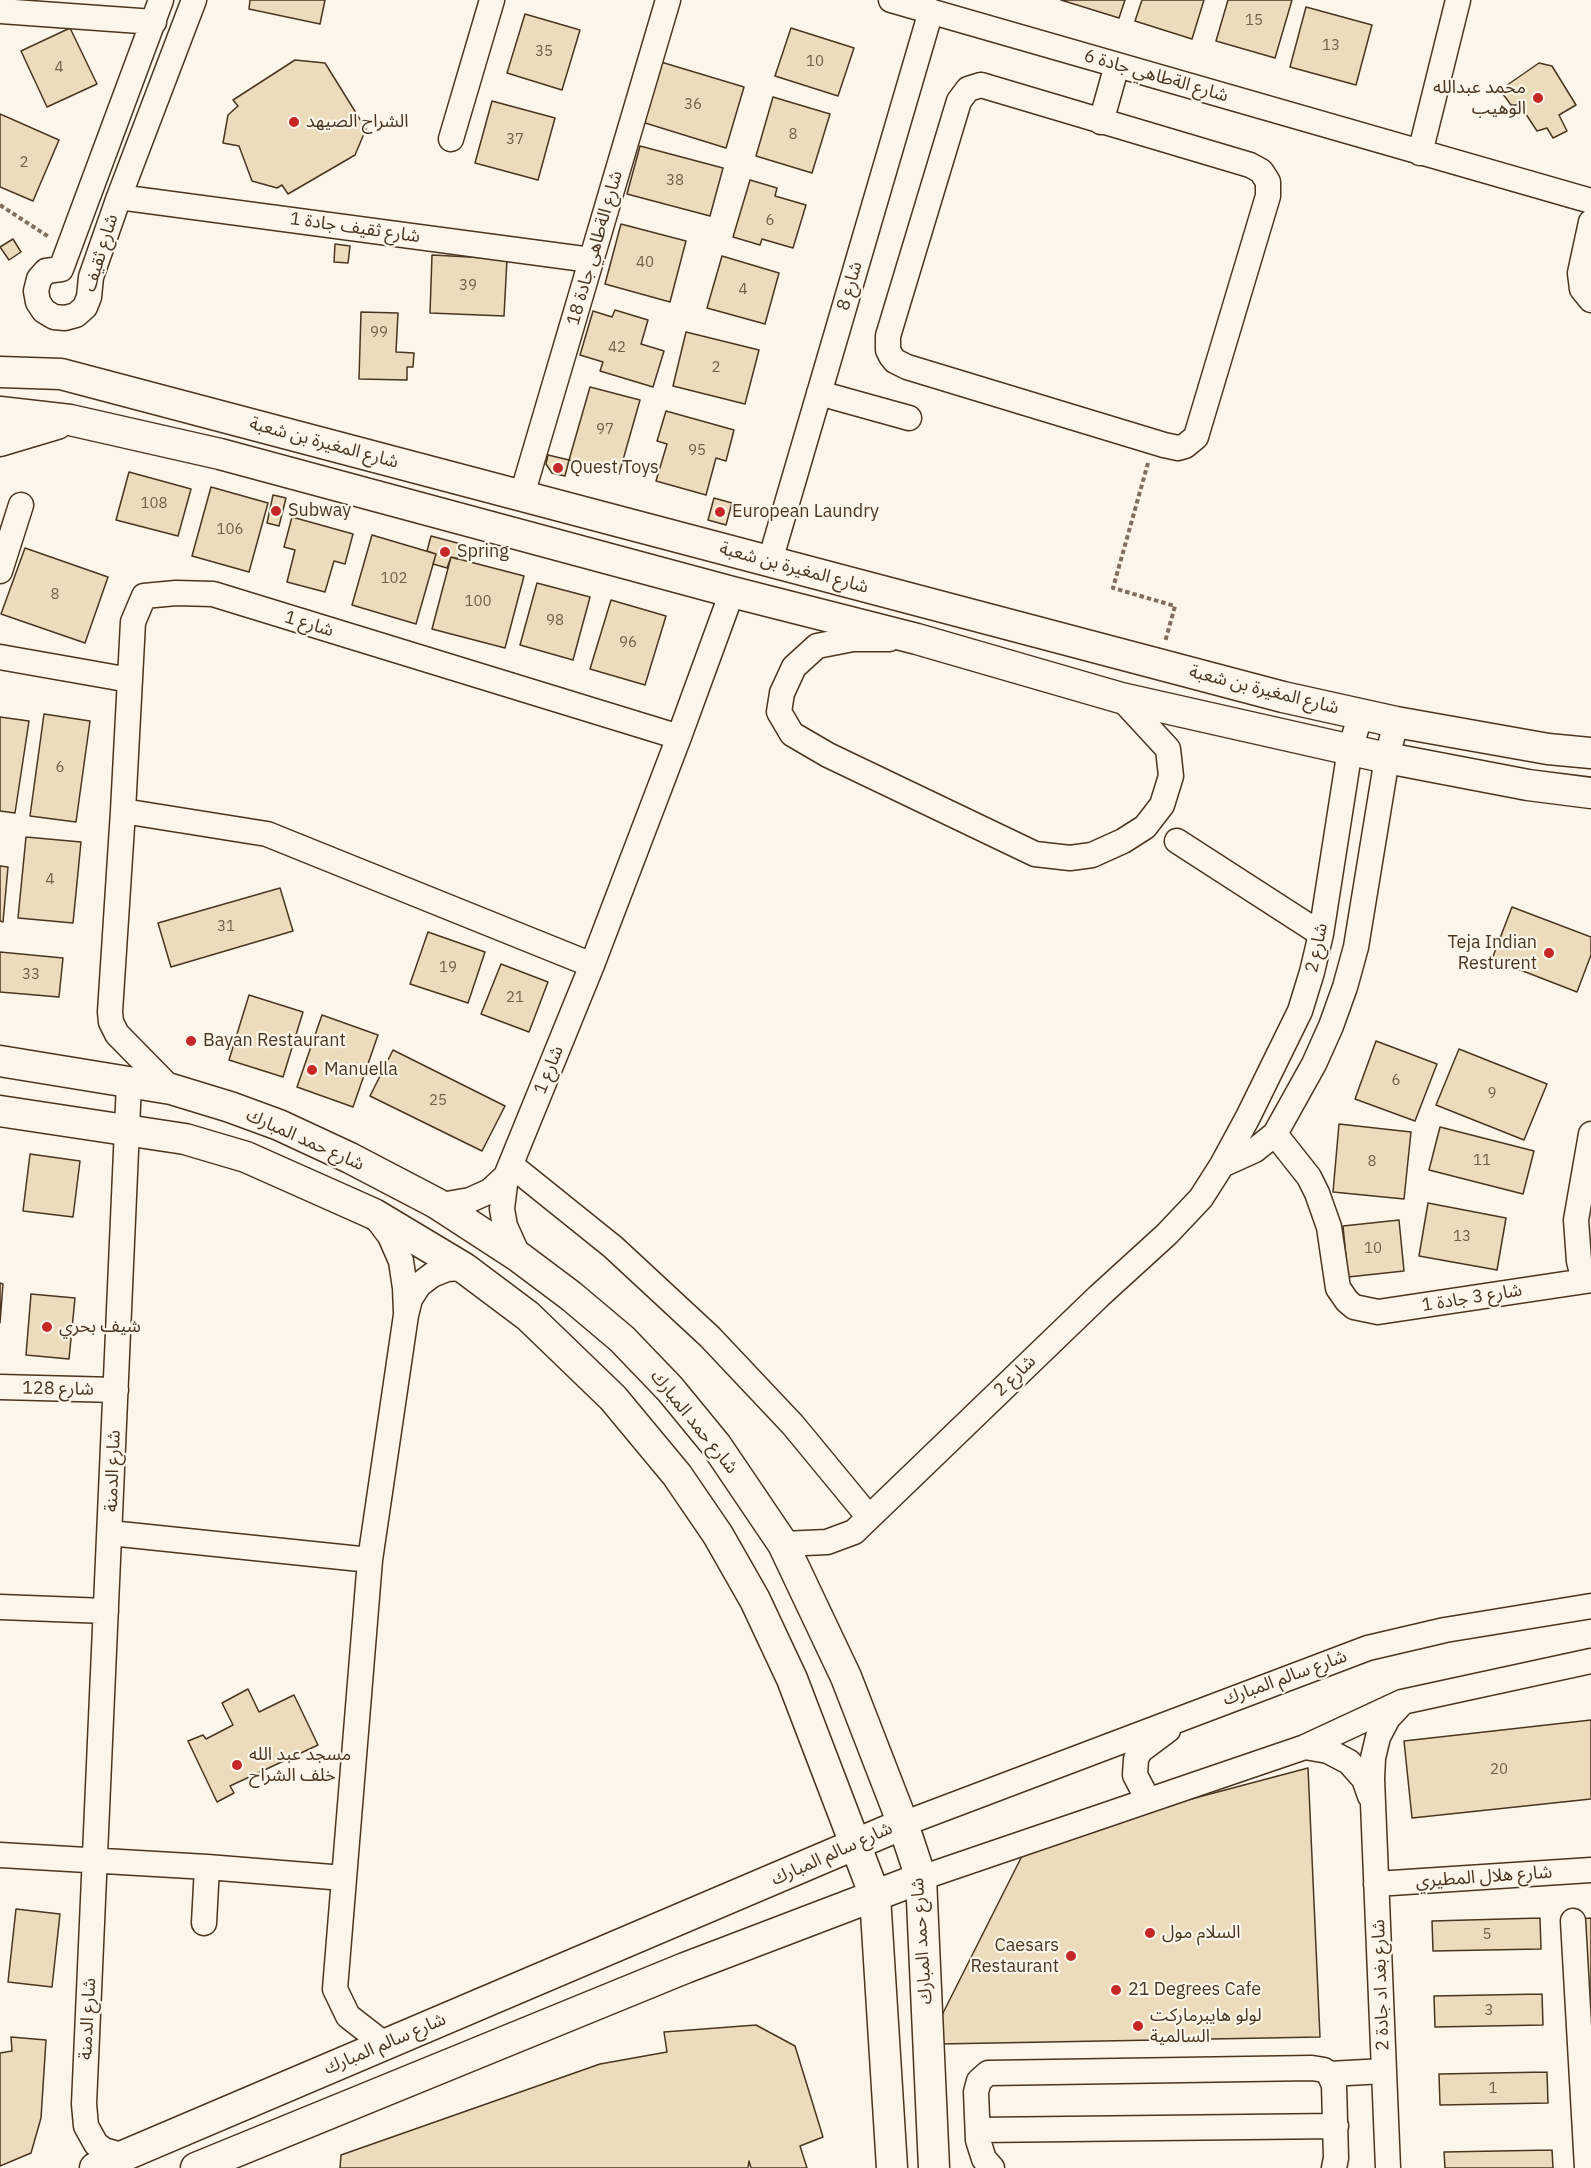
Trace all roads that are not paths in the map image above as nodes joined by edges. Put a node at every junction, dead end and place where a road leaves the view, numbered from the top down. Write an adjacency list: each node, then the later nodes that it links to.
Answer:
1 (194, 0): 13 (street, شارع ثقيف)
2 (492, 0): 11 (street)
3 (668, 0): 16 (street, شارع الةطاهي جادة 18)
4 (891, 0): 8 (street, شارع الةطاهي جادة 6)
5 (1458, 0): 12 (street)
6 (0, 11): 7 (street)
7 (158, 11): 13 (street, شارع ثقيف)
8 (931, 11): 9 (street, شارع الةطاهي جادة 6); 21 (street, شارع 8)
9 (1117, 65): 10 (street); 12 (street, شارع الةطاهي جادة 6)
10 (1101, 122): 10 (street)
11 (451, 139)
12 (1420, 153): 14 (street, شارع الةطاهي جادة 6)
13 (119, 196): 16 (street, شارع ثقيف جادة 1)
14 (1591, 201)
15 (1590, 234): 17 (street)
16 (591, 260): 26 (street, شارع الةطاهي جادة 18)
17 (1591, 300)
18 (0, 354): 20 (main road)
19 (0, 372): 20 (main road, شارع المغيرة بن شعبة)
20 (61, 374): 26 (main road, شارع المغيرة بن شعبة)
21 (819, 393): 23 (street); 28 (street, شارع 8)
22 (0, 412): 24 (main road, شارع المغيرة بن شعبة)
23 (909, 418)
24 (70, 420): 25 (main road); 30 (main road, شارع المغيرة بن شعبة)
25 (0, 441)
26 (522, 495): 28 (main road, شارع المغيرة بن شعبة)
27 (21, 505): 29 (street)
28 (770, 561): 35 (main road, شارع المغيرة بن شعبة)
29 (0, 571)
30 (732, 592): 31 (main road, شارع المغيرة بن شعبة); 37 (street, شارع 1)
31 (917, 639): 34 (main road, شارع المغيرة بن شعبة); 34 (street)
32 (0, 657): 33 (street)
33 (130, 680): 37 (street, شارع 1); 42 (street, شارع 1)
34 (1121, 698): 38 (main road, شارع المغيرة بن شعبة)
35 (1360, 714): 36 (main road, شارع المغيرة بن شعبة); 38 (street, شارع 2)
36 (1396, 722): 39 (main road, شارع المغيرة بن شعبة); 40 (street, شارع 2)
37 (680, 737): 45 (street, شارع 1)
38 (1350, 749): 40 (main road, شارع المغيرة بن شعبة); 44 (street, شارع 2)
39 (1591, 753)
40 (1388, 758): 41 (main road, شارع المغيرة بن شعبة); 51 (street, شارع 2)
41 (1591, 793)
42 (123, 811): 45 (street); 48 (street, شارع 1)
43 (1177, 842): 44 (street)
44 (1321, 934): 53 (street, شارع 2)
45 (592, 965): 54 (street, شارع 1)
46 (0, 1061): 47 (main road, شارع حمد المبارك)
47 (129, 1083): 48 (main road, شارع حمد المبارك); 50 (street, شارع الدمنة)
48 (171, 1089): 55 (main road, شارع حمد المبارك)
49 (0, 1112): 50 (main road)
50 (128, 1131): 56 (main road); 62 (street, شارع الدمنة)
51 (1275, 1134): 53 (street, شارع 2); 59 (street, شارع 3 جادة 1)
52 (1591, 1134): 59 (street)
53 (1222, 1165): 63 (street, شارع 2)
54 (508, 1170): 55 (street); 57 (street, شارع 1); 63 (street)
55 (436, 1203): 57 (main road, شارع حمد المبارك)
56 (374, 1214): 58 (main road); 60 (street)
57 (519, 1257): 65 (main road, شارع حمد المبارك)
58 (464, 1268): 60 (street); 77 (main road)
59 (1587, 1281)
60 (406, 1315): 66 (street)
61 (0, 1388): 62 (street, شارع 128)
62 (116, 1390): 64 (street, شارع الدمنة)
63 (868, 1516): 65 (street, شارع 2)
64 (110, 1533): 66 (street); 69 (street, شارع الدمنة)
65 (783, 1544): 76 (main road, شارع حمد المبارك)
66 (370, 1560): 82 (street)
67 (1591, 1606): 72 (street, شارع سالم المبارك)
68 (0, 1607): 69 (street)
69 (106, 1611): 79 (street, شارع الدمنة)
70 (1591, 1661): 71 (street)
71 (1402, 1702): 73 (street); 75 (street, شارع بغد اد جادة 2)
72 (1189, 1714): 74 (street); 76 (street, شارع سالم المبارك)
73 (1305, 1747): 74 (street); 75 (street, شارع بغد اد جادة 2)
74 (1148, 1800): 83 (street)
75 (1372, 1803): 84 (street, شارع بغد اد جادة 2)
76 (903, 1824): 77 (main road, شارع سالم المبارك); 83 (main road, شارع حمد المبارك)
77 (856, 1844): 85 (main road); 86 (main road, شارع سالم المبارك)
78 (0, 1855): 79 (street)
79 (96, 1860): 80 (street); 96 (street, شارع الدمنة)
80 (207, 1867): 82 (street); 88 (street)
81 (1591, 1870): 84 (street, شارع هلال المطيري)
82 (344, 1878): 90 (street)
83 (921, 1878): 85 (main road); 101 (main road, شارع حمد المبارك)
84 (1376, 1884): 92 (street, شارع بغد اد جادة 2)
85 (875, 1896): 89 (main road); 100 (main road)
86 (677, 1921): 89 (main road); 90 (main road, شارع سالم المبارك)
87 (1573, 1921): 91 (street)
88 (204, 1923)
89 (685, 1968): 97 (main road)
90 (384, 2044): 96 (main road, شارع سالم المبارك)
91 (1585, 2044): 104 (street)
92 (1384, 2071): 93 (street); 98 (street, شارع بغد اد جادة 2)
93 (1329, 2074): 94 (street); 95 (street)
94 (1336, 2126): 95 (street); 103 (street)
95 (978, 2130): 102 (street)
96 (124, 2156): 99 (main road, شارع سالم المبارك)
97 (204, 2167)
98 (1388, 2167)
99 (95, 2168)
100 (892, 2168)
101 (934, 2168)
102 (992, 2168)
103 (1334, 2168)
104 (1587, 2168)

